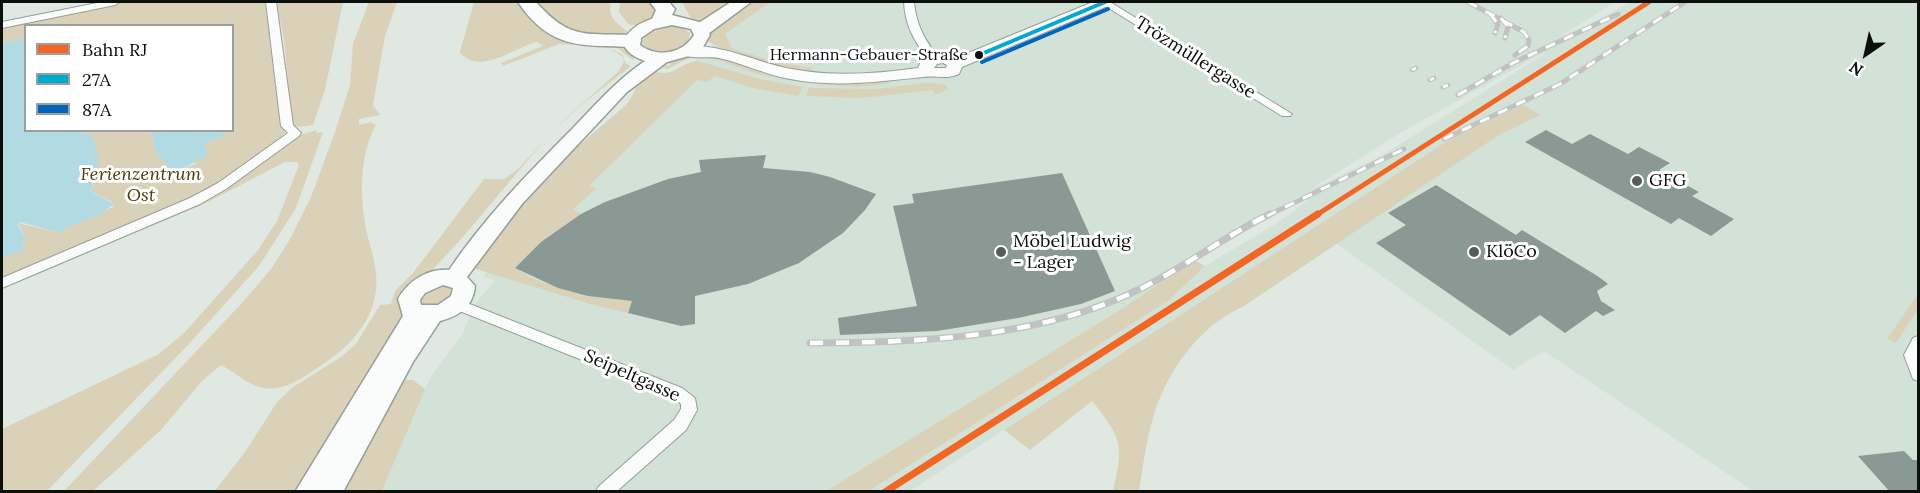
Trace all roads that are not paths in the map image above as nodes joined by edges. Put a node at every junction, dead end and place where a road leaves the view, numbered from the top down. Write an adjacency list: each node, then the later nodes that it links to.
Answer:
1 (115, 2): 11 (street)
2 (271, 2): 21 (street)
3 (527, 2): 13 (highway)
4 (659, 2): 9 (highway)
5 (673, 2): 10 (highway)
6 (742, 2): 12 (highway)
7 (909, 2): 18 (street)
8 (1105, 2): 18 (street); 19 (street, Trözmüllergasse)
9 (660, 21): 10 (main road); 13 (main road)
10 (683, 21): 12 (main road)
11 (2, 25)
12 (701, 35): 14 (main road); 16 (street)
13 (631, 41): 15 (main road)
14 (687, 52): 16 (street); 17 (main road)
15 (644, 55): 17 (main road); 20 (main road)
16 (727, 56): 18 (street)
17 (664, 57): 20 (main road)
18 (931, 65)
19 (1286, 114)
20 (448, 278): 22 (main road); 23 (main road)
21 (2, 284)
22 (457, 304): 23 (main road); 28 (street, Seipeltgasse)
23 (424, 314): 26 (main road); 27 (main road)
24 (1918, 342): 25 (street)
25 (1918, 375)
26 (308, 492)
27 (329, 492)
28 (603, 492)

